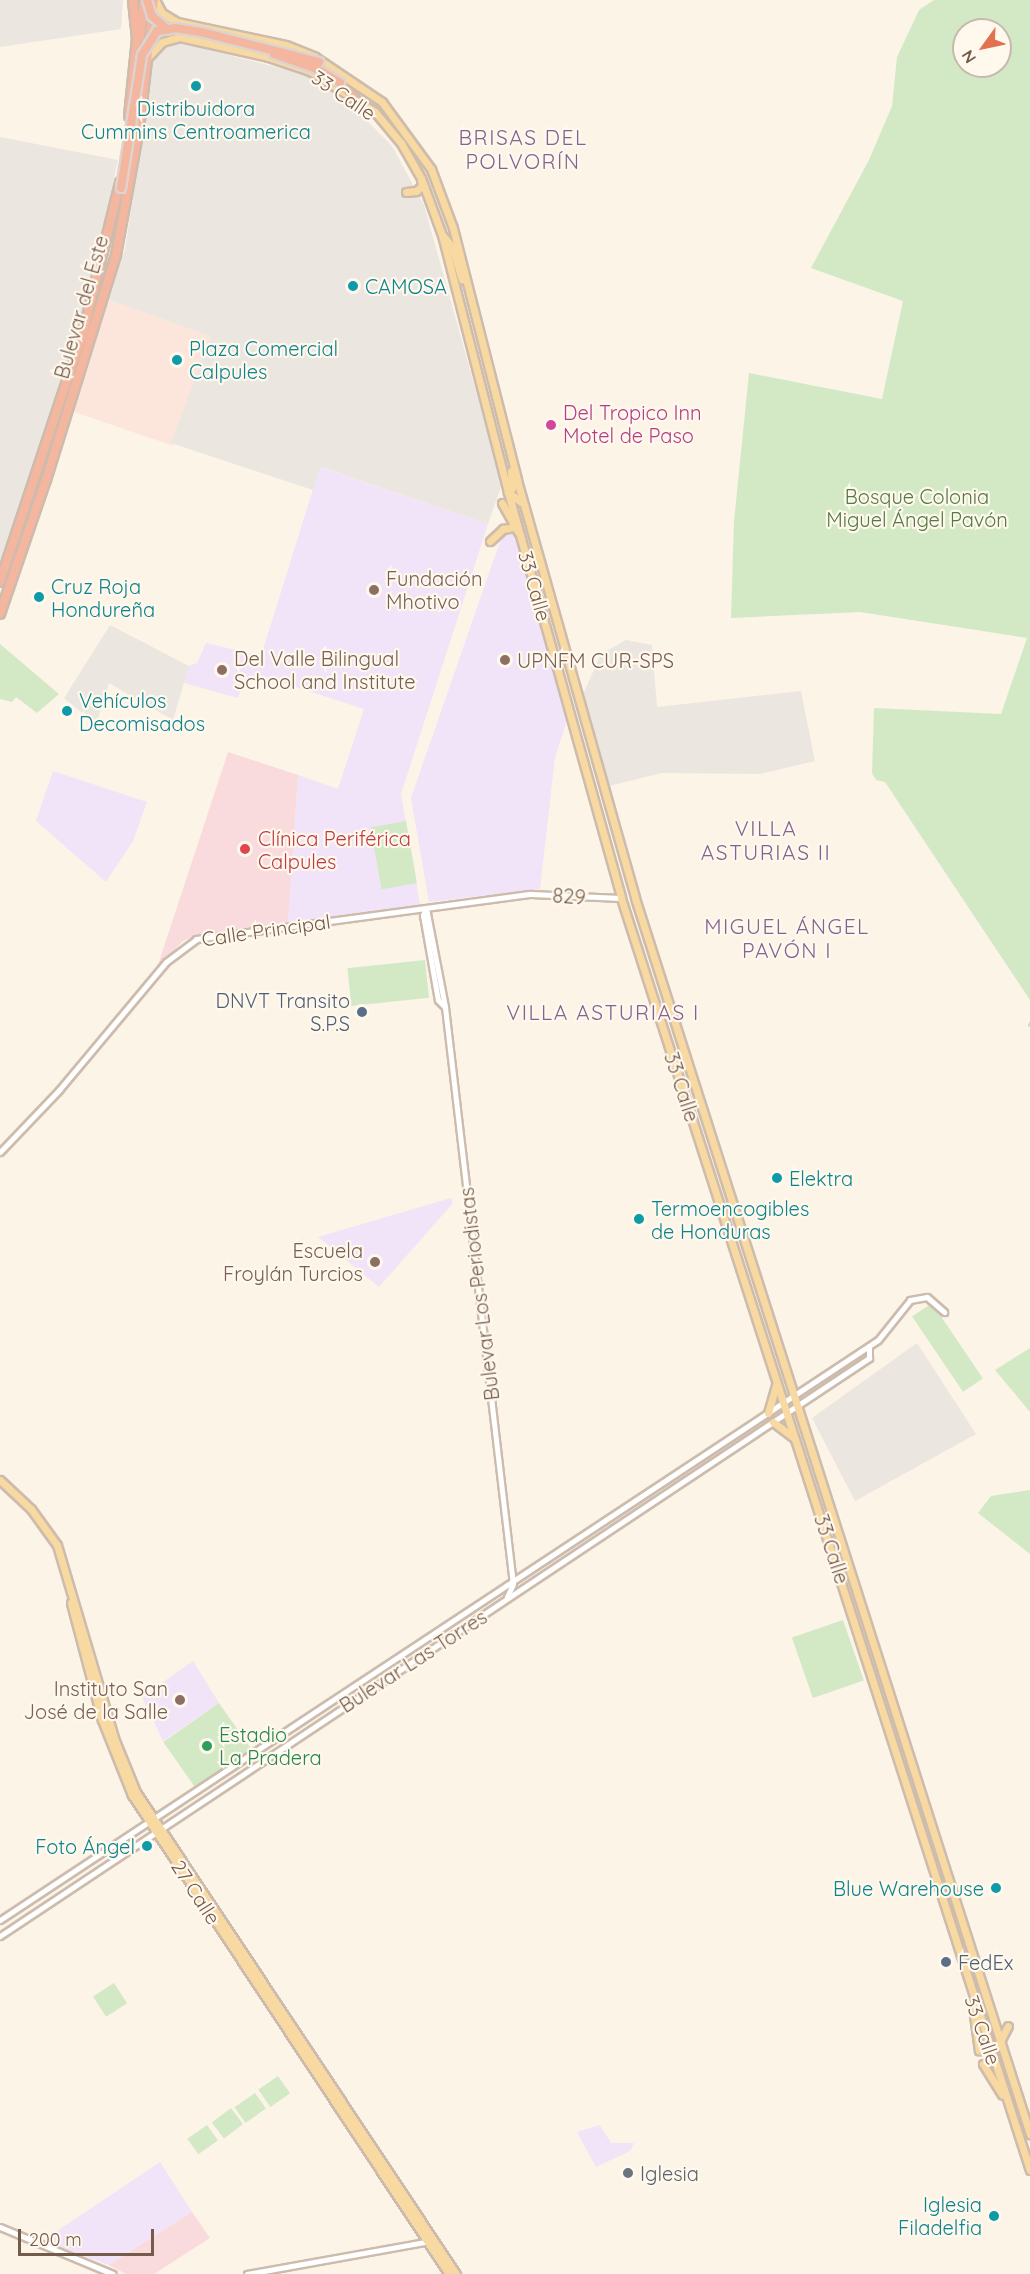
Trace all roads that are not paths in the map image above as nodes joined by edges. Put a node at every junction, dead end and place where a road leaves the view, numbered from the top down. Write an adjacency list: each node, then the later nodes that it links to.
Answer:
1 (133, 0): 7 (highway, Bulevar del Este)
2 (146, 0): 7 (highway); 9 (highway, bridge)
3 (155, 0): 4 (main road, 33 Calle); 6 (highway, Bulevar del Este)
4 (188, 24): 5 (main road); 8 (main road, 33 Calle)
5 (185, 38): 6 (main road, 33 Calle); 9 (main road, 33 Calle)
6 (148, 56): 23 (highway, Bulevar del Este)
7 (135, 60): 12 (highway, Bulevar del Este)
8 (323, 63): 12 (highway, bridge); 14 (main road, 33 Calle)
9 (354, 98): 10 (main road, 33 Calle)
10 (421, 178): 11 (main road); 13 (main road, 33 Calle)
11 (406, 192)
12 (116, 202): 22 (highway, Bulevar del Este)
13 (442, 236): 14 (main road); 16 (main road, 33 Calle)
14 (469, 294): 15 (main road, 33 Calle)
15 (507, 443): 16 (main road); 20 (main road, 33 Calle)
16 (508, 492): 19 (main road, 33 Calle); 20 (main road)
17 (502, 503): 18 (main road)
18 (514, 527): 19 (main road); 21 (main road)
19 (521, 535): 27 (main road, 33 Calle)
20 (536, 540): 33 (main road, 33 Calle)
21 (490, 541)
22 (8, 557): 23 (highway); 24 (highway, Bulevar del Este)
23 (18, 562): 25 (highway, Bulevar del Este)
24 (0, 582)
25 (0, 614)
26 (517, 896): 27 (street, 829); 28 (street, Calle Principal)
27 (621, 898): 32 (main road, 33 Calle)
28 (426, 908): 29 (street, Calle Principal); 42 (street, Bulevar Los Periodistas)
29 (0, 1152)
30 (944, 1312): 31 (street)
31 (869, 1346): 33 (street, Bulevar Las Torres); 35 (street, Bulevar Las Torres)
32 (774, 1374): 34 (main road, 33 Calle); 37 (main road)
33 (794, 1396): 34 (street, Bulevar Las Torres); 35 (main road, 33 Calle)
34 (784, 1402): 36 (main road, 33 Calle); 37 (street, Bulevar Las Torres)
35 (797, 1406): 36 (street, Bulevar Las Torres); 51 (main road, 33 Calle)
36 (787, 1412): 38 (street, Bulevar Las Torres); 39 (main road, 33 Calle)
37 (768, 1413): 38 (street); 42 (street, Bulevar Las Torres)
38 (772, 1422): 39 (main road); 43 (street, Bulevar Las Torres)
39 (798, 1442): 50 (main road, 33 Calle)
40 (0, 1480): 46 (main road, 27 Calle)
41 (0, 1486): 46 (main road, 27 Calle)
42 (513, 1581): 43 (street); 44 (street, Bulevar Las Torres)
43 (496, 1607): 45 (street, Bulevar Las Torres)
44 (448, 1626): 45 (street); 46 (street, Bulevar Las Torres)
45 (452, 1635): 47 (street, Bulevar Las Torres)
46 (150, 1823): 47 (main road, 27 Calle); 48 (street, Bulevar Las Torres)
47 (159, 1831): 49 (street, Bulevar Las Torres); 59 (main road, 27 Calle)
48 (0, 1920)
49 (0, 1935)
50 (971, 1994): 52 (main road); 52 (main road, 33 Calle)
51 (998, 2038): 52 (main road); 54 (main road, 33 Calle)
52 (986, 2054): 53 (main road); 53 (main road, 33 Calle)
53 (1008, 2104): 55 (main road, 33 Calle)
54 (1030, 2134)
55 (1019, 2137): 56 (main road); 57 (main road, 33 Calle)
56 (1030, 2157)
57 (1030, 2170)
58 (0, 2227): 60 (street)
59 (430, 2241): 61 (street); 62 (main road, 27 Calle); 63 (main road, 27 Calle)
60 (113, 2274)
61 (247, 2274)
62 (449, 2274)
63 (456, 2274)

